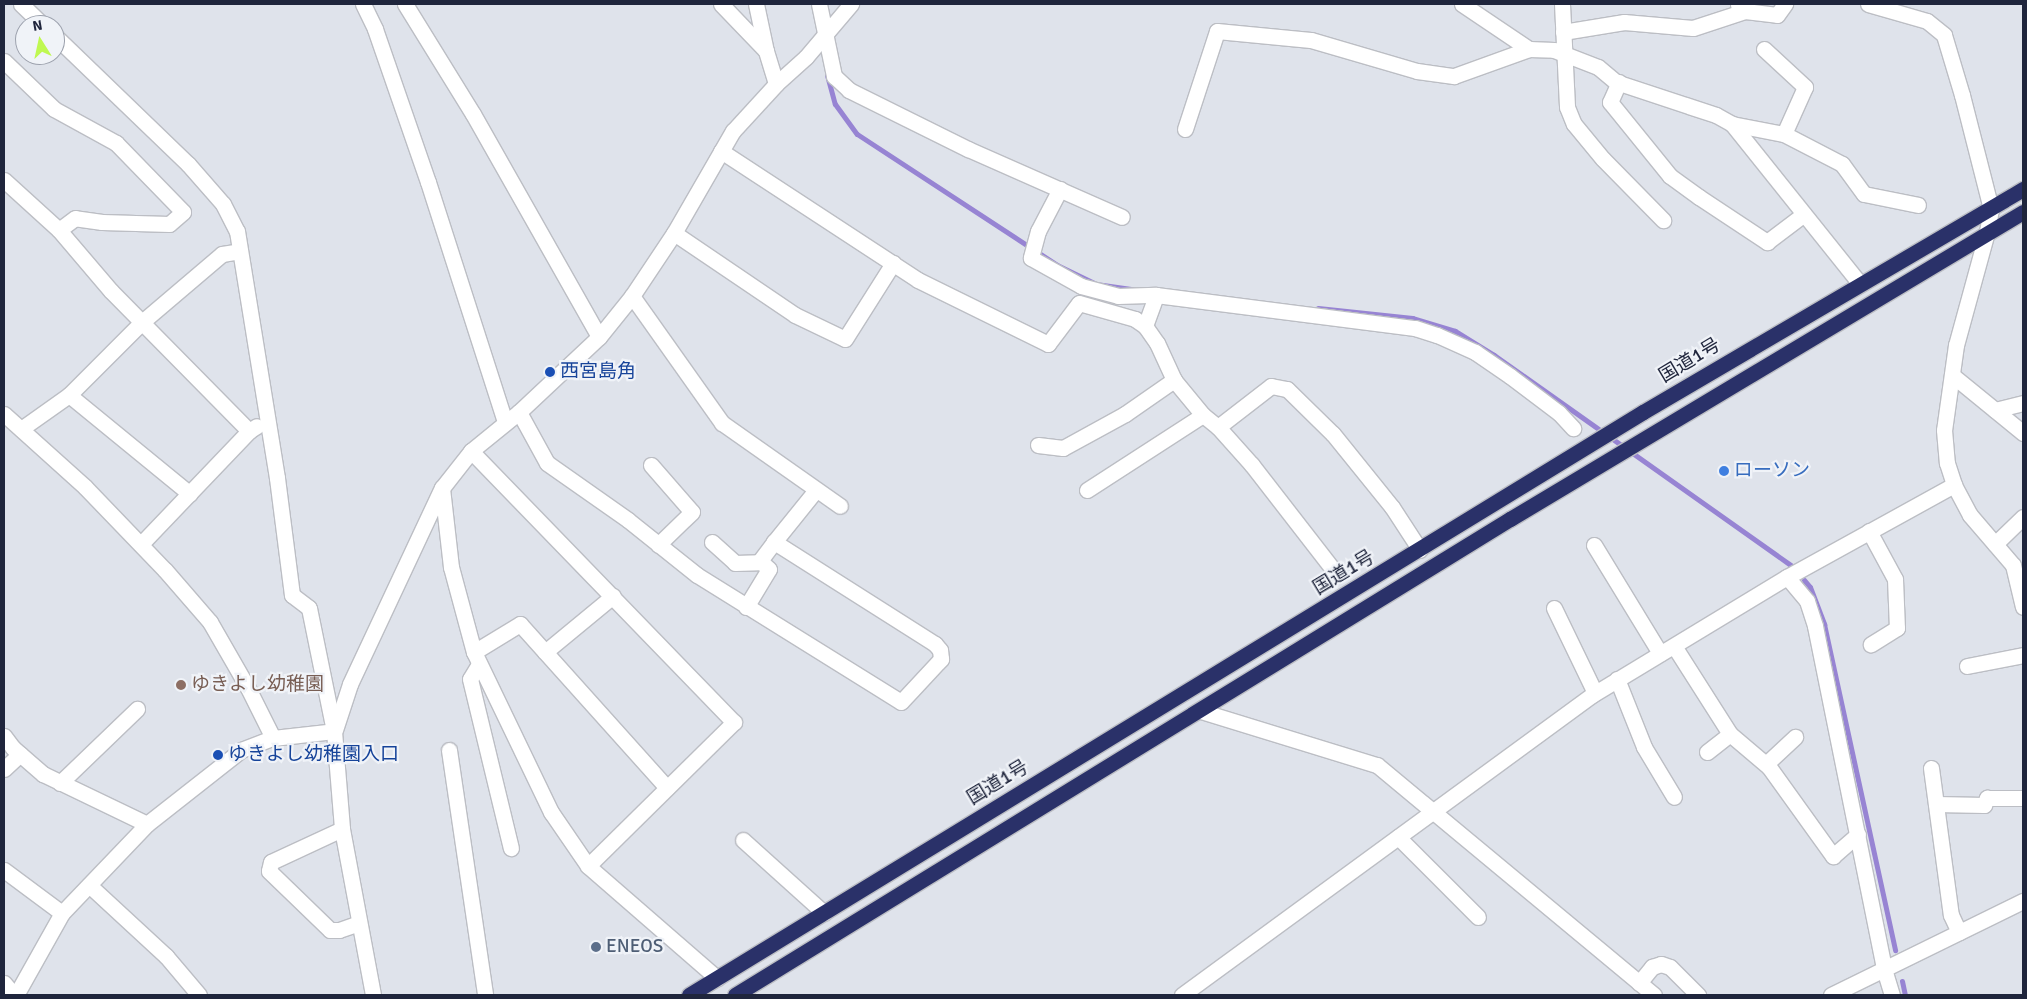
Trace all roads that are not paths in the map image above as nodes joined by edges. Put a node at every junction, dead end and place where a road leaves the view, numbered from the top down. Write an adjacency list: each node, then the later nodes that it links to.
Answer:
1 (21, 4): 13 (street)
2 (363, 4): 57 (street)
3 (405, 4): 47 (street)
4 (721, 4): 19 (street)
5 (756, 4): 19 (street)
6 (819, 4): 15 (street)
7 (851, 4): 15 (street)
8 (1462, 4): 17 (street)
9 (1562, 4): 14 (street)
10 (1785, 4): 12 (street)
11 (1868, 4): 32 (street)
12 (1741, 8): 14 (street)
13 (33, 15)
14 (1563, 32): 20 (street)
15 (824, 36): 23 (street); 29 (street)
16 (65, 46): 40 (street)
17 (1528, 49): 20 (street); 25 (street)
18 (1764, 50): 26 (street)
19 (766, 51): 23 (street)
20 (1564, 53): 22 (street); 36 (street)
21 (4, 61): 37 (street)
22 (1619, 82): 24 (street); 34 (street)
23 (776, 84): 27 (street)
24 (1732, 124): 26 (street); 34 (street)
25 (1185, 129)
26 (1784, 134): 31 (street)
27 (721, 151): 39 (street); 41 (street)
28 (4, 180): 37 (street)
29 (1060, 189): 35 (street); 43 (street)
30 (2023, 189): 32 (highway, 国道1号)
31 (1918, 205)
32 (1990, 209): 38 (street); 42 (highway, 国道1号)
33 (2023, 212): 38 (highway)
34 (1804, 214): 42 (street)
35 (1122, 217)
36 (1662, 220)
37 (59, 230): 45 (street)
38 (1987, 232): 48 (street); 97 (highway)
39 (674, 233): 41 (street); 44 (street)
40 (240, 251): 45 (street); 56 (street)
41 (893, 263): 46 (street)
42 (1860, 284): 80 (highway, 国道1号)
43 (1156, 295): 46 (street); 59 (street)
44 (632, 296): 47 (street); 68 (street)
45 (142, 322): 50 (street); 61 (street)
46 (1145, 326): 49 (street)
47 (599, 336): 53 (street)
48 (1952, 375): 52 (street); 66 (street)
49 (1174, 380): 55 (street); 63 (street)
50 (69, 394): 60 (street); 70 (street)
51 (2023, 403): 52 (street)
52 (1995, 410): 62 (street)
53 (519, 412): 57 (street); 78 (street)
54 (4, 414): 60 (street)
55 (1203, 415): 58 (street); 69 (street)
56 (266, 420): 61 (street); 98 (street)
57 (505, 422): 64 (street)
58 (1218, 426): 80 (street); 82 (street)
59 (1572, 428)
60 (20, 429): 76 (street)
61 (249, 431): 70 (street)
62 (2023, 433)
63 (1038, 445)
64 (471, 451): 67 (street); 84 (street)
65 (651, 465): 78 (street)
66 (1954, 485): 73 (street); 77 (street)
67 (442, 488): 92 (street); 98 (street)
68 (816, 490): 71 (street); 75 (street)
69 (1087, 490)
70 (190, 494): 76 (street)
71 (840, 506)
72 (2023, 517): 77 (street)
73 (1869, 532): 83 (street); 88 (street)
74 (712, 542): 81 (street)
75 (774, 542): 81 (street); 85 (street)
76 (141, 544): 102 (street)
77 (1995, 544): 86 (street)
78 (658, 545): 85 (street)
79 (1594, 545): 89 (street)
80 (1420, 550): 126 (highway, 国道1号)
81 (760, 561): 85 (street)
82 (1335, 572)
83 (1787, 577): 89 (street); 117 (street)
84 (613, 596): 90 (street); 110 (street)
85 (746, 607)
86 (2023, 607)
87 (1554, 608): 95 (street)
88 (1871, 644)
89 (1667, 649): 94 (street); 99 (street)
90 (545, 652): 92 (street); 110 (street)
91 (2023, 655): 93 (street)
92 (477, 658): 120 (street); 121 (street)
93 (1967, 666)
94 (1617, 679): 95 (street); 111 (street)
95 (1595, 693): 114 (street)
96 (137, 710): 109 (street)
97 (1201, 711): 114 (street); 140 (highway)
98 (334, 731): 102 (street); 116 (street)
99 (1730, 734): 104 (street); 106 (street)
100 (4, 736): 105 (street)
101 (1795, 737): 106 (street)
102 (273, 738): 115 (street)
103 (449, 750): 138 (street)
104 (1707, 752)
105 (20, 754): 108 (street); 109 (street)
106 (1766, 764): 117 (street)
107 (1931, 768): 113 (street)
108 (4, 769)
109 (60, 782): 115 (street)
110 (667, 788): 121 (street)
111 (1674, 797)
112 (2023, 798): 113 (street)
113 (1936, 804): 129 (street)
114 (1431, 811): 118 (street); 133 (street)
115 (147, 824): 123 (street)
116 (342, 829): 128 (street); 128 (street)
117 (1858, 834): 130 (street)
118 (1398, 838): 127 (street); 134 (street)
119 (743, 840): 126 (street)
120 (511, 848)
121 (588, 866): 131 (street)
122 (4, 870): 125 (street)
123 (89, 885): 125 (street); 136 (street)
124 (2023, 901): 129 (street)
125 (62, 913): 135 (street)
126 (824, 913): 131 (highway, 国道1号)
127 (1478, 916)
128 (359, 923): 137 (street)
129 (1960, 932): 130 (street)
130 (1884, 970): 144 (street); 145 (street)
131 (717, 978): 139 (highway, 国道1号)
132 (4, 983): 135 (street)
133 (1639, 983): 142 (street); 143 (street)
134 (1202, 989): 141 (street)
135 (15, 995)
136 (198, 995)
137 (373, 995)
138 (485, 995)
139 (688, 995)
140 (735, 995)
141 (1182, 995)
142 (1654, 995)
143 (1698, 995)
144 (1831, 995)
145 (1892, 995)

